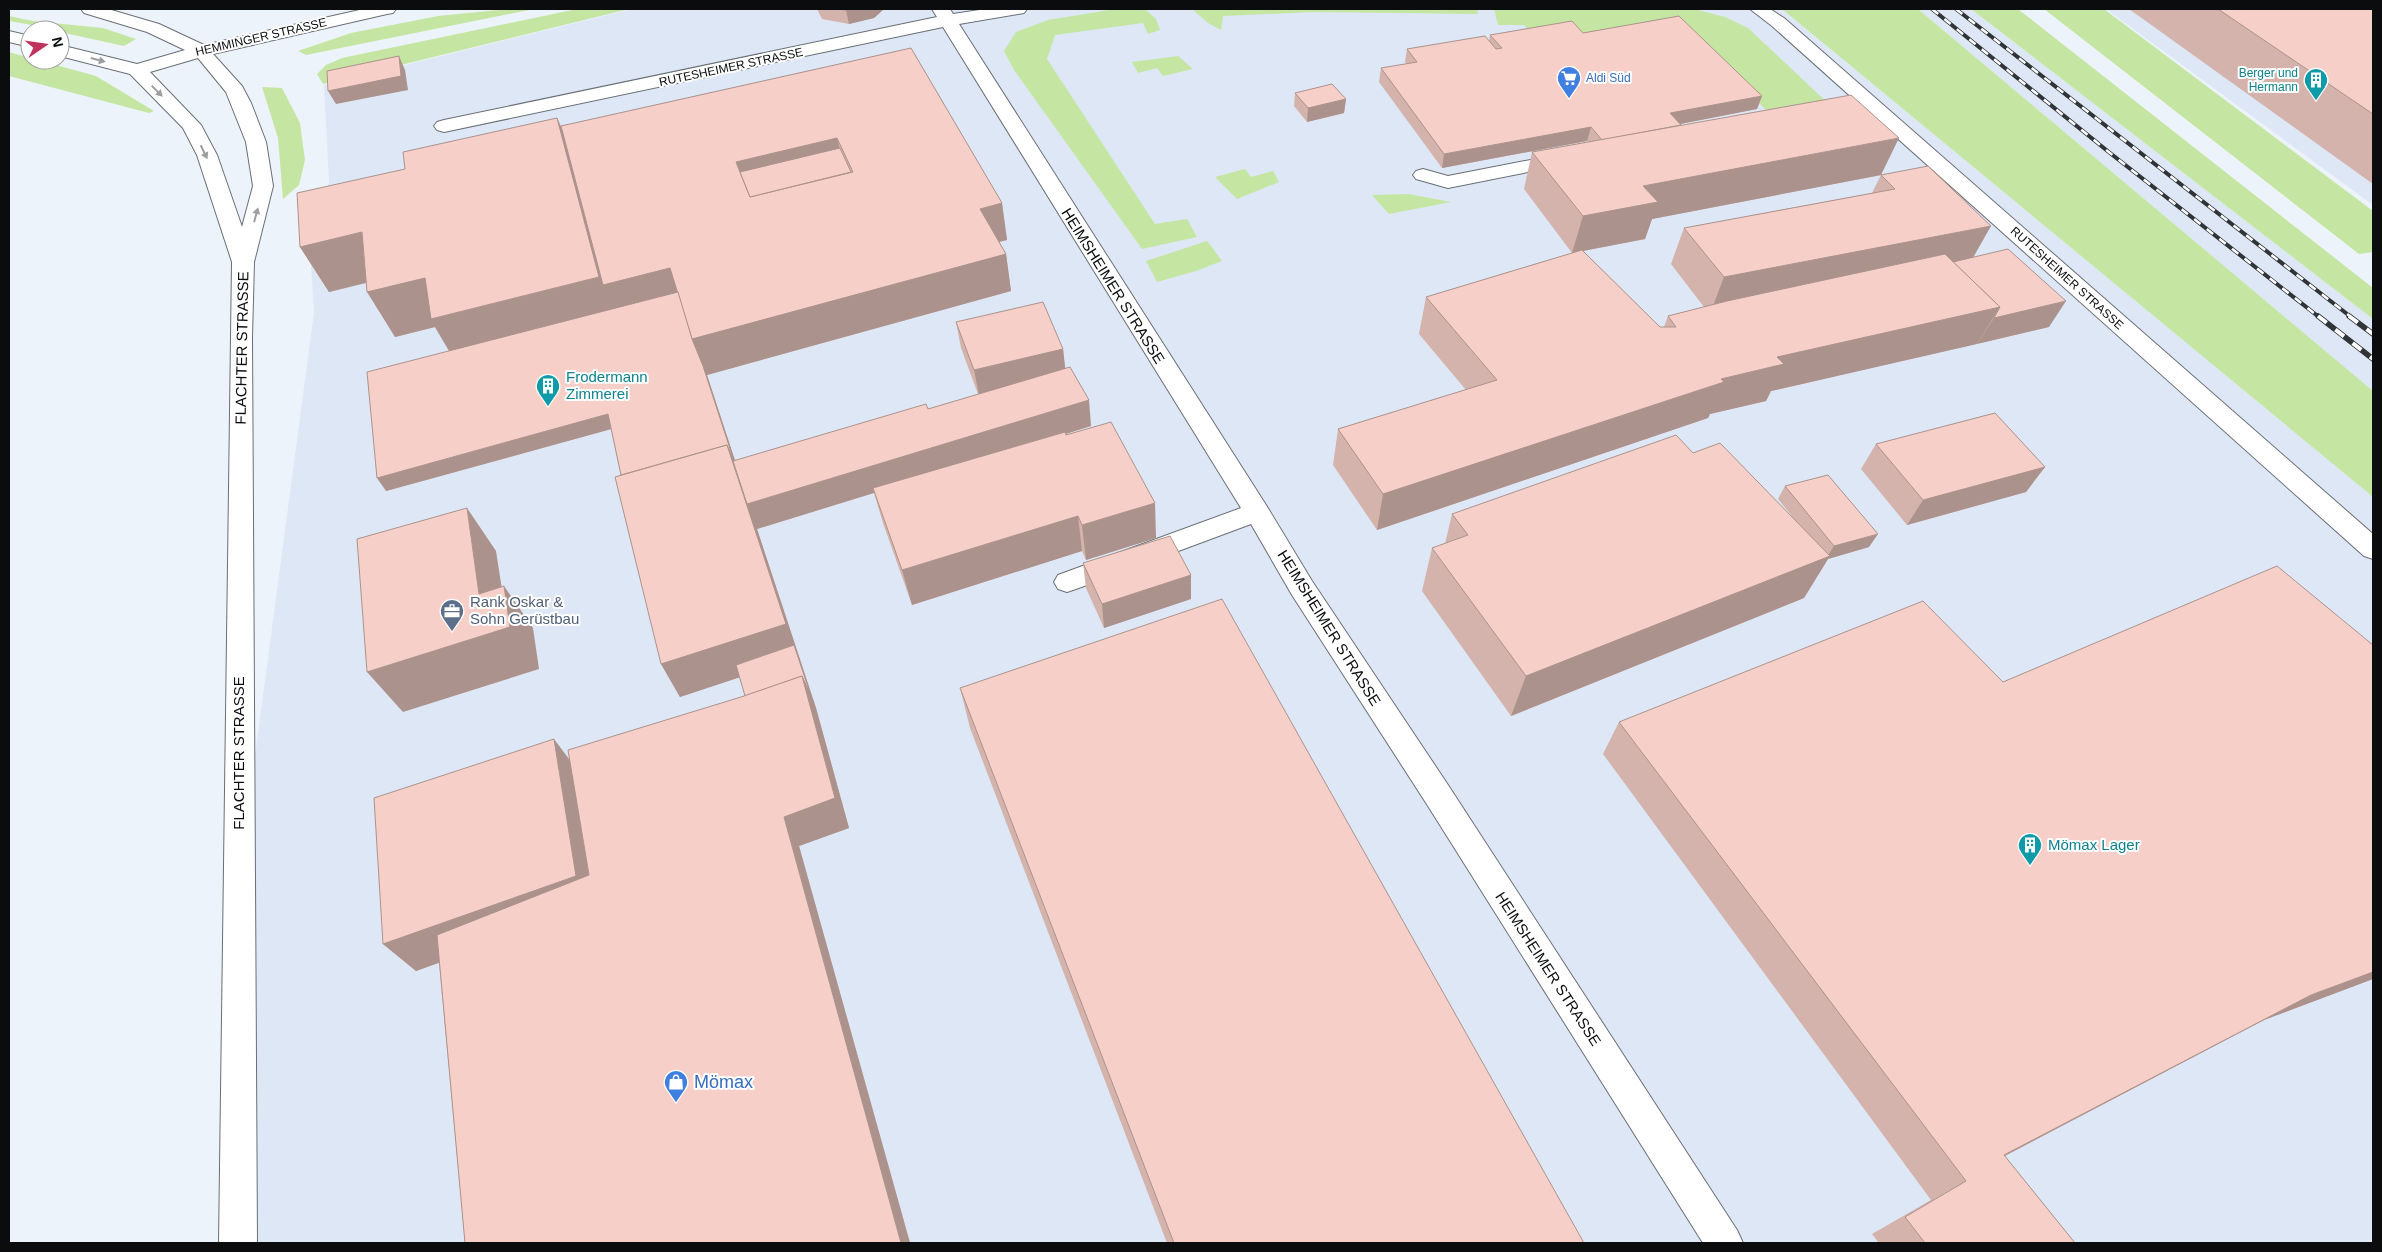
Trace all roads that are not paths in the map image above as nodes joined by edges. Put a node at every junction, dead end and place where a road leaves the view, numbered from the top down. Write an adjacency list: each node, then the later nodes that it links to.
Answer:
1 (90, 9): 6 (main road, FLACHTER STRASSE)
2 (387, 9): 6 (main road, HEMMINGER STRASSE)
3 (1018, 9): 5 (main road, RUTESHEIMER STRASSE)
4 (1759, 9): 14 (main road, RUTESHEIMER STRASSE)
5 (944, 15): 9 (main road, RUTESHEIMER STRASSE); 13 (main road, HEIMSHEIMER STRASSE)
6 (202, 50): 8 (main road, HEMMINGER STRASSE); 12 (main road, FLACHTER STRASSE, one-way to 6)
7 (70, 53): 8 (main road, one-way to 8)
8 (137, 70): 12 (main road, FLACHTER STRASSE, one-way to 12)
9 (444, 126)
10 (1584, 155): 11 (main road)
11 (1423, 175)
12 (243, 262): 16 (main road, FLACHTER STRASSE)
13 (1257, 512): 15 (main road); 17 (main road, HEIMSHEIMER STRASSE)
14 (2373, 549)
15 (1067, 582)
16 (238, 1243)
17 (1724, 1243)

